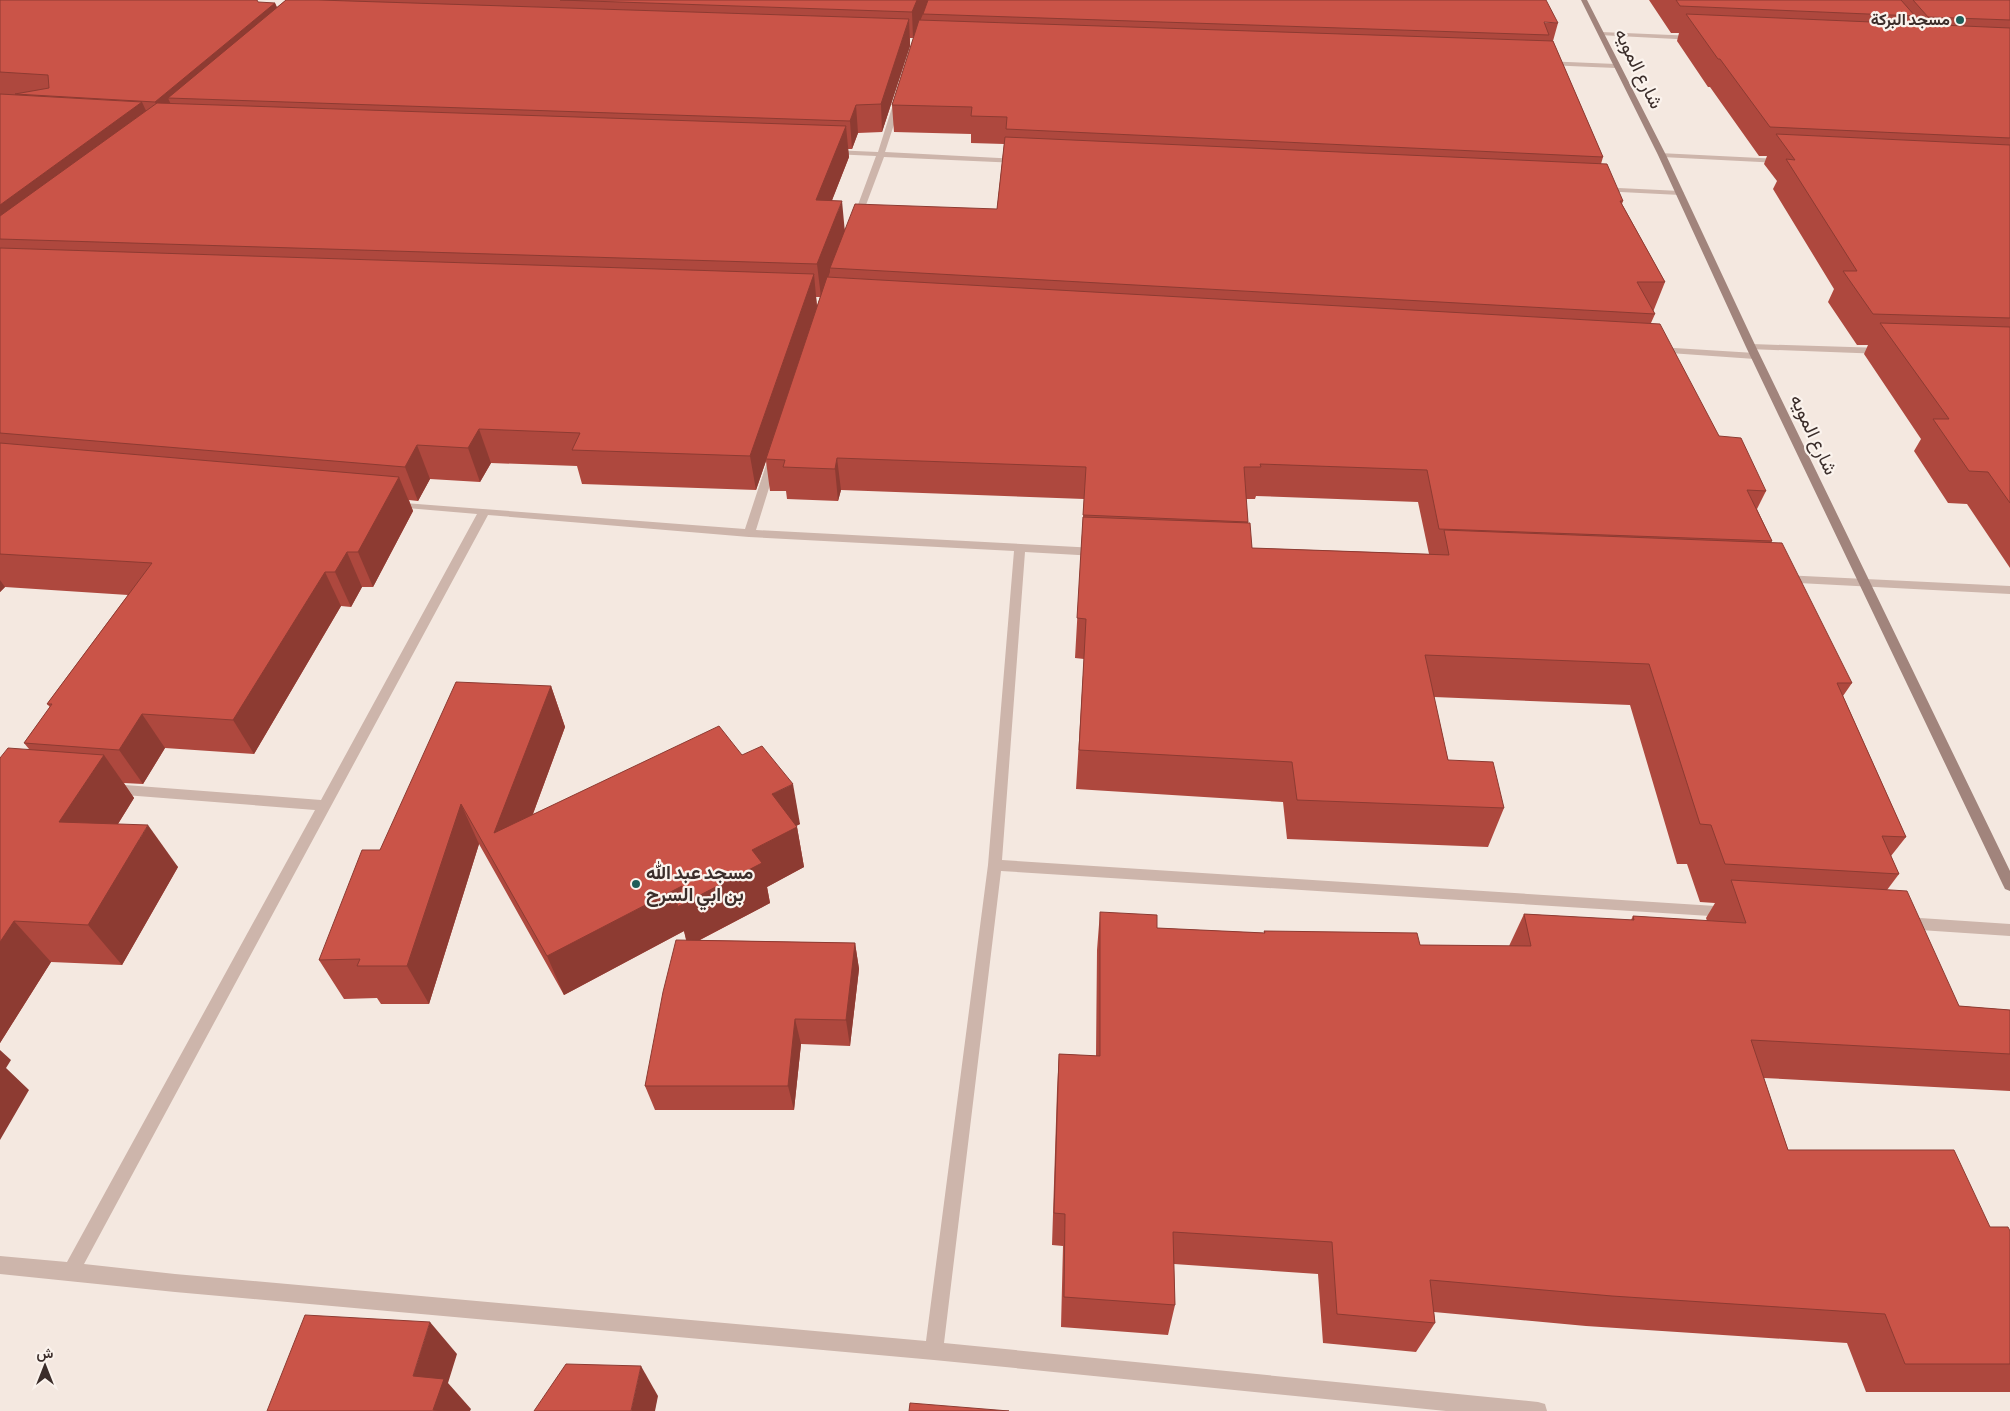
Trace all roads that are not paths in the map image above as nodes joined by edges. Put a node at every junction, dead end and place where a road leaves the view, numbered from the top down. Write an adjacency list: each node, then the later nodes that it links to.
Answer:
1 (1584, 0): 2 (street, شارع المويه)
2 (1601, 34): 3 (street); 5 (street, شارع المويه)
3 (1701, 38)
4 (1536, 63): 5 (street)
5 (1616, 66): 9 (street, شارع المويه)
6 (902, 88): 8 (street)
7 (822, 152): 8 (street)
8 (881, 154): 10 (street); 14 (street)
9 (1662, 156): 11 (street); 13 (street, شارع المويه)
10 (1031, 161)
11 (1788, 161)
12 (1590, 188): 13 (street)
13 (1680, 193): 16 (street, شارع المويه)
14 (853, 228)
15 (1646, 349): 16 (street)
16 (1753, 351): 17 (street); 25 (street, شارع المويه)
17 (1890, 351)
18 (776, 450): 21 (street)
19 (385, 504): 20 (street)
20 (484, 512): 21 (street); 28 (street)
21 (749, 533): 22 (street)
22 (1020, 549): 23 (street); 29 (street)
23 (1109, 552)
24 (1774, 578): 25 (street)
25 (1863, 582): 26 (street); 30 (street, شارع المويه)
26 (2010, 590)
27 (98, 788): 28 (street)
28 (324, 805): 35 (street)
29 (995, 865): 31 (street); 36 (street)
30 (2010, 885)
31 (1741, 912)
32 (1890, 922): 33 (street)
33 (2010, 930)
34 (0, 1265): 35 (street)
35 (71, 1271): 36 (street)
36 (934, 1351): 37 (street)
37 (1538, 1411)

